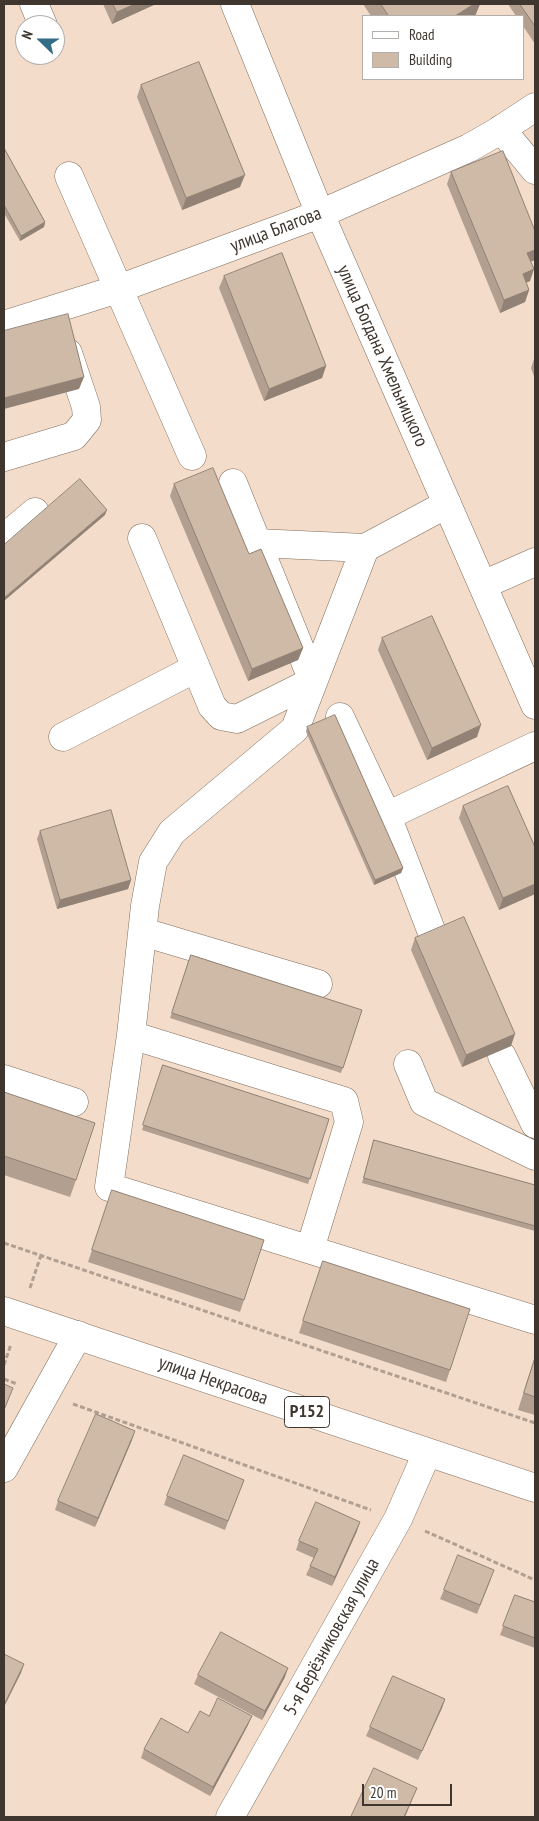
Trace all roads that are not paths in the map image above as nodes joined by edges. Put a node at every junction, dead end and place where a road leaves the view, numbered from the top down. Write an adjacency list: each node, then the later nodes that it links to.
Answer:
1 (235, 4): 6 (main road, улица Богдана Хмельницкого)
2 (535, 107): 3 (main road, улица Благова)
3 (500, 129): 4 (main road); 6 (main road, улица Благова)
4 (535, 170)
5 (69, 176): 7 (main road)
6 (320, 214): 7 (main road, улица Благова); 13 (main road, улица Богдана Хмельницкого)
7 (118, 289): 8 (main road, улица Благова); 10 (main road)
8 (53, 310): 9 (main road, улица Благова); 11 (main road)
9 (4, 325)
10 (192, 456)
11 (4, 457)
12 (233, 483): 17 (main road)
13 (447, 504): 18 (main road); 20 (main road, улица Богдана Хмельницкого)
14 (36, 512): 15 (main road)
15 (4, 538)
16 (142, 538): 21 (main road)
17 (257, 543): 18 (main road); 22 (main road)
18 (365, 548): 22 (main road)
19 (535, 562): 20 (main road)
20 (483, 586): 23 (main road, улица Богдана Хмельницкого)
21 (196, 668): 22 (main road); 25 (main road)
22 (313, 681): 29 (main road)
23 (535, 706)
24 (340, 717): 27 (main road)
25 (63, 737)
26 (535, 746): 27 (main road)
27 (387, 816): 28 (main road)
28 (431, 930)
29 (143, 932): 30 (main road); 31 (main road)
30 (318, 984)
31 (131, 1035): 38 (main road); 38 (main road)
32 (502, 1056): 36 (main road)
33 (408, 1064): 37 (main road)
34 (4, 1078): 35 (main road)
35 (74, 1102)
36 (535, 1124)
37 (535, 1156)
38 (310, 1249): 40 (main road)
39 (4, 1311): 41 (main road, улица Некрасова / Р152)
40 (535, 1320)
41 (78, 1335): 42 (main road, улица Некрасова / Р152); 43 (main road)
42 (427, 1453): 44 (main road, улица Некрасова / Р152); 45 (main road, 5-я Берёзниковская улица)
43 (4, 1468)
44 (535, 1488)
45 (230, 1817)

